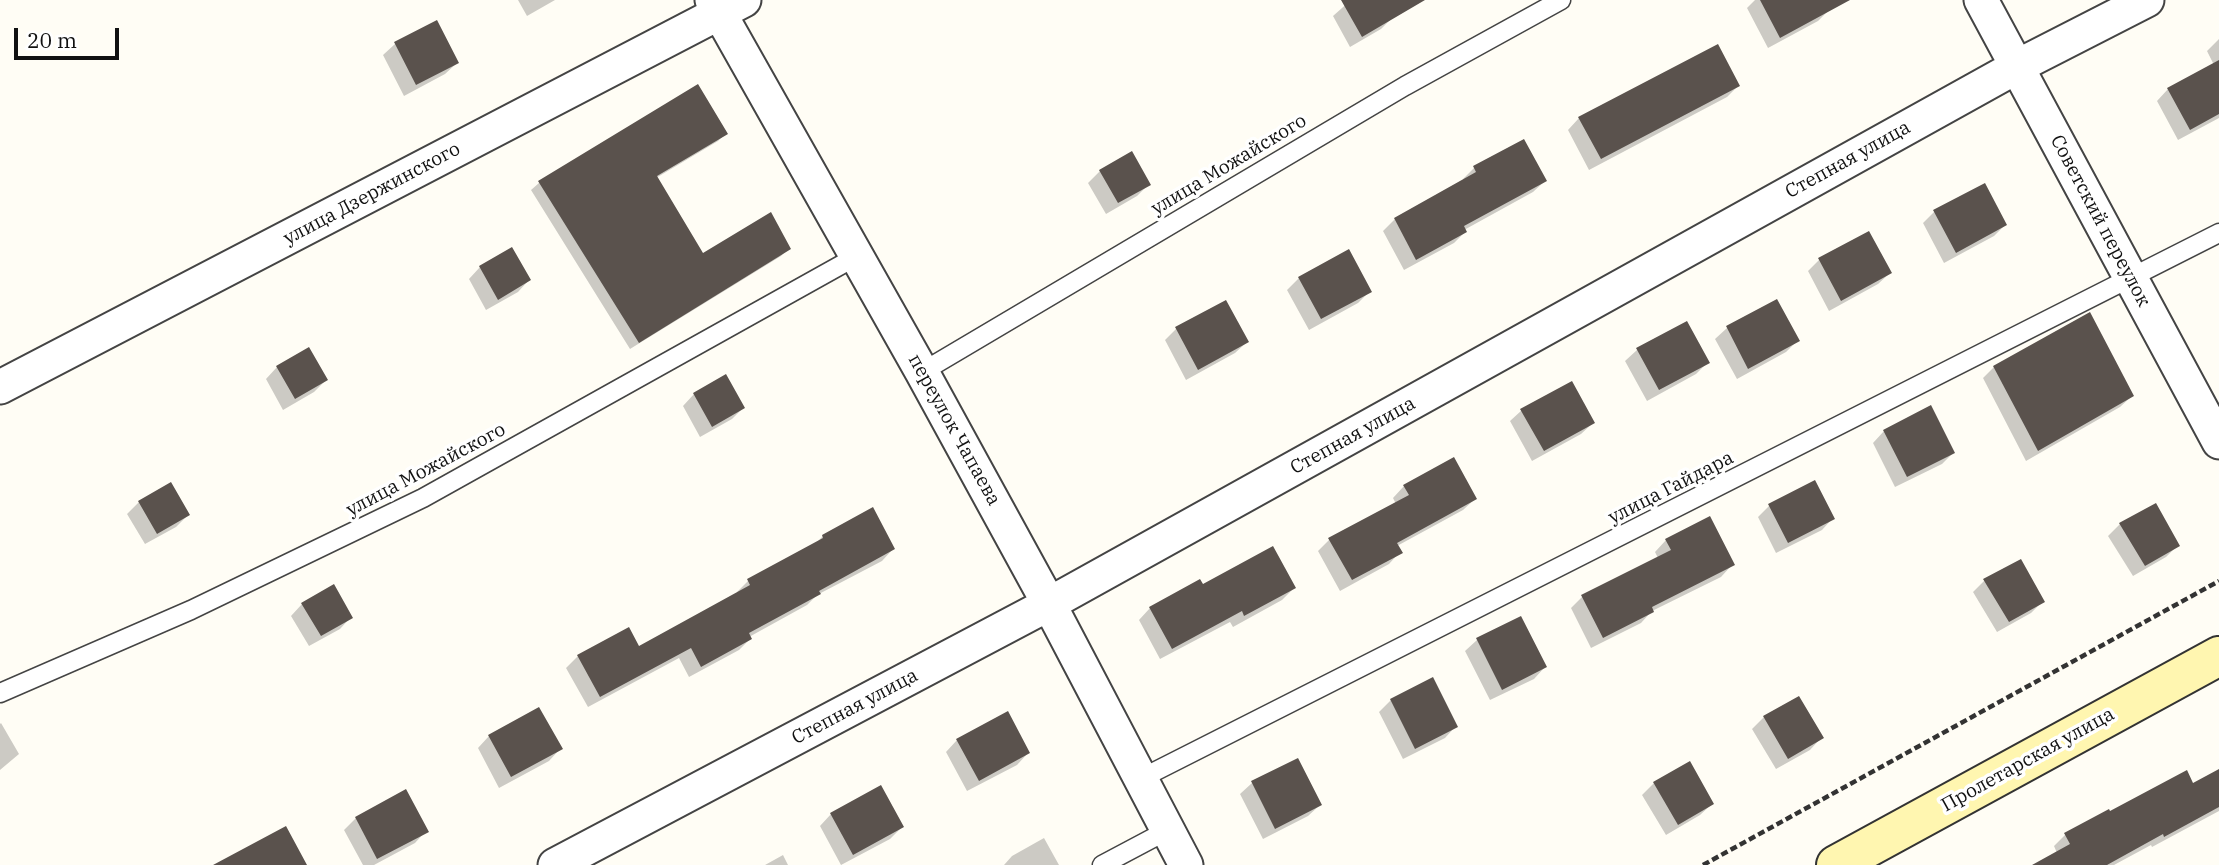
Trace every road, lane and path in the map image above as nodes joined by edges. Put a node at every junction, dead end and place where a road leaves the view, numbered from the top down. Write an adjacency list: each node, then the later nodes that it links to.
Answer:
1 (1561, 0): 9 (lane, улица Можайского)
2 (1981, 0): 5 (street, Советский переулок)
3 (2147, 0): 5 (street, Степная улица)
4 (725, 4): 7 (street, переулок Чапаева); 10 (street, улица Дзержинского)
5 (2018, 66): 8 (street, Советский переулок); 13 (street, Степная улица)
6 (2219, 233): 8 (lane, улица Гайдара)
7 (857, 256): 9 (street, переулок Чапаева); 15 (lane, улица Можайского)
8 (2131, 279): 11 (street, Советский переулок); 16 (lane, улица Гайдара)
9 (922, 372): 13 (street, переулок Чапаева)
10 (0, 387)
11 (2219, 442)
12 (2219, 582): 21 (path)
13 (1049, 604): 16 (street, переулок Чапаева); 18 (street, Степная улица)
14 (2219, 656): 22 (main road, Пролетарская улица)
15 (0, 693)
16 (1142, 778): 17 (street, переулок Чапаева)
17 (1168, 830): 19 (lane); 20 (street, переулок Чапаева)
18 (555, 865)
19 (1102, 865)
20 (1186, 865)
21 (1703, 865)
22 (1836, 865)

